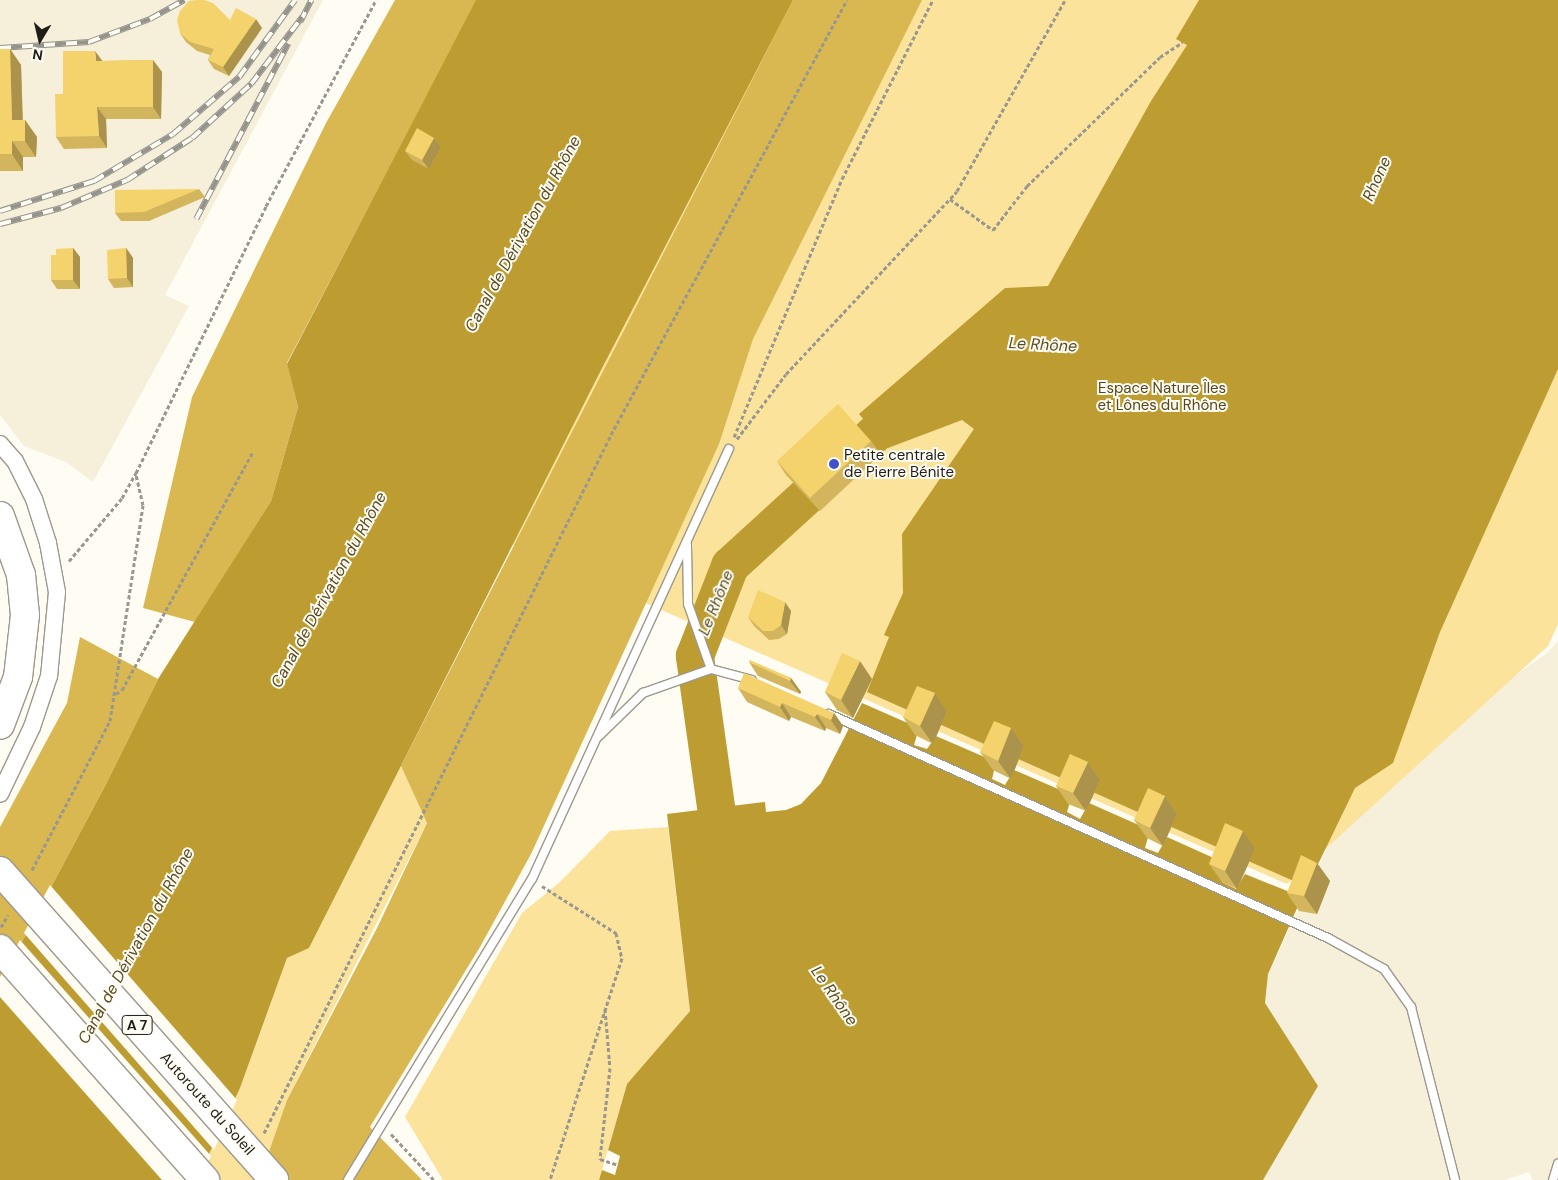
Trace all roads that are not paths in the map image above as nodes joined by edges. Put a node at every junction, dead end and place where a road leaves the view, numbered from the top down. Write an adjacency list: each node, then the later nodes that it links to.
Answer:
1 (0, 444): 10 (street)
2 (728, 449): 4 (lane)
3 (0, 516): 8 (highway)
4 (688, 542): 5 (lane); 9 (lane)
5 (711, 669): 6 (lane); 9 (lane)
6 (764, 684)
7 (818, 709): 17 (lane)
8 (0, 725)
9 (599, 736): 16 (lane)
10 (0, 794)
11 (0, 871): 15 (highway, Autoroute du Soleil / A 7, bridge)
12 (0, 949): 14 (highway)
13 (1558, 1164): 18 (lane)
14 (205, 1180)
15 (274, 1180)
16 (348, 1180)
17 (1455, 1180)
18 (1553, 1180)

